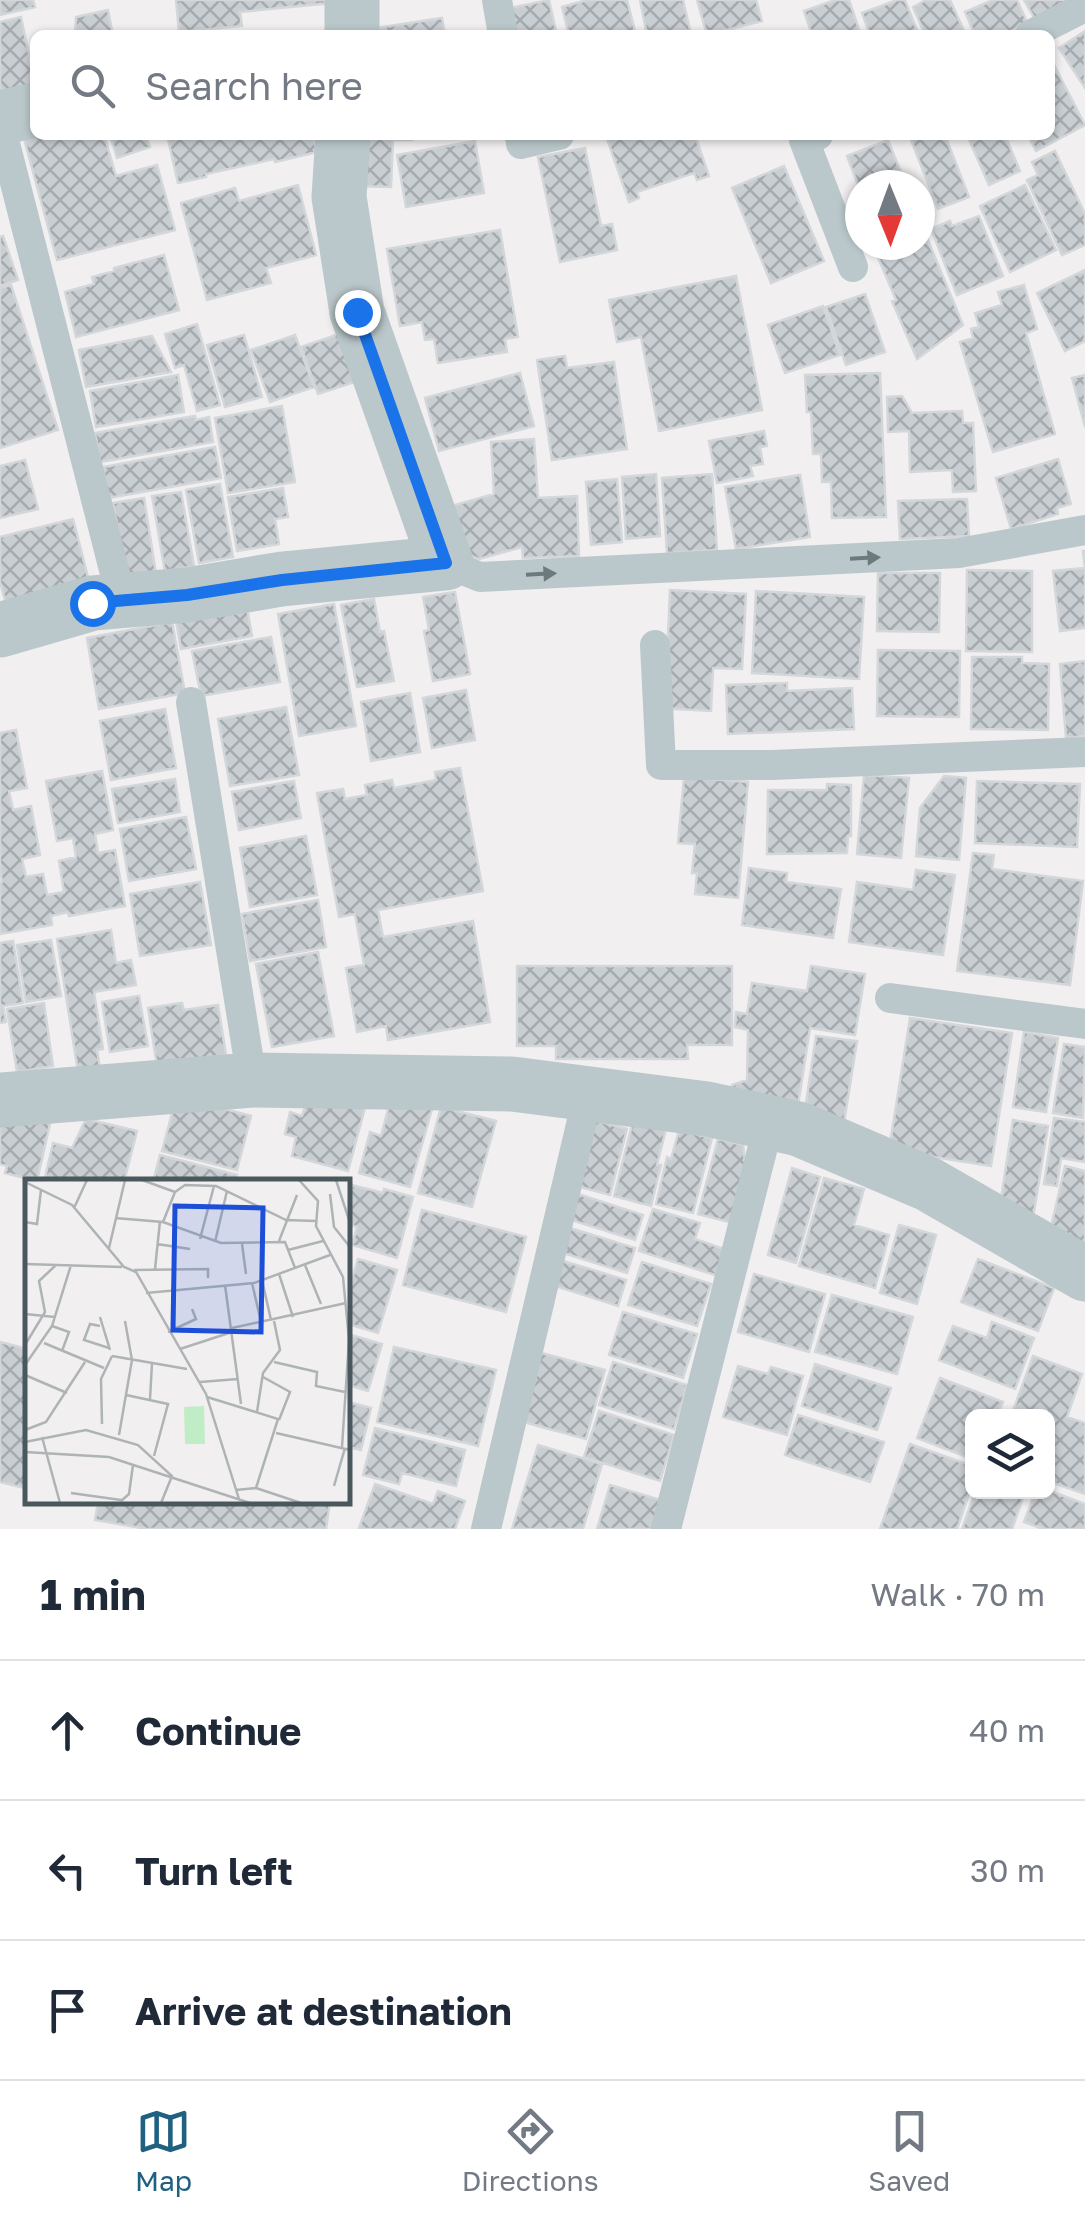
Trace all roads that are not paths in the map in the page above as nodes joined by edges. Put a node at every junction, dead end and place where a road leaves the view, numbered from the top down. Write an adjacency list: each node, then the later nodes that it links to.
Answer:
1 (352, 0): 4 (street)
2 (497, 0): 5 (lane)
3 (1085, 7): 6 (lane)
4 (352, 30)
5 (502, 30)
6 (1040, 30)
7 (30, 112): 8 (street)
8 (0, 121): 14 (lane)
9 (343, 140): 13 (street)
10 (804, 140): 11 (lane)
11 (853, 268)
12 (1085, 530): 13 (lane, one-way to 12)
13 (446, 563): 14 (street)
14 (122, 601): 15 (street)
15 (0, 630)
16 (655, 645): 18 (lane)
17 (191, 702): 21 (lane)
18 (1085, 752)
19 (890, 998): 20 (lane)
20 (1085, 1024)
21 (252, 1080): 22 (street); 23 (street)
22 (588, 1095): 24 (street); 26 (lane)
23 (0, 1100)
24 (769, 1123): 25 (street); 27 (lane)
25 (1085, 1274)
26 (486, 1529)
27 (666, 1529)

